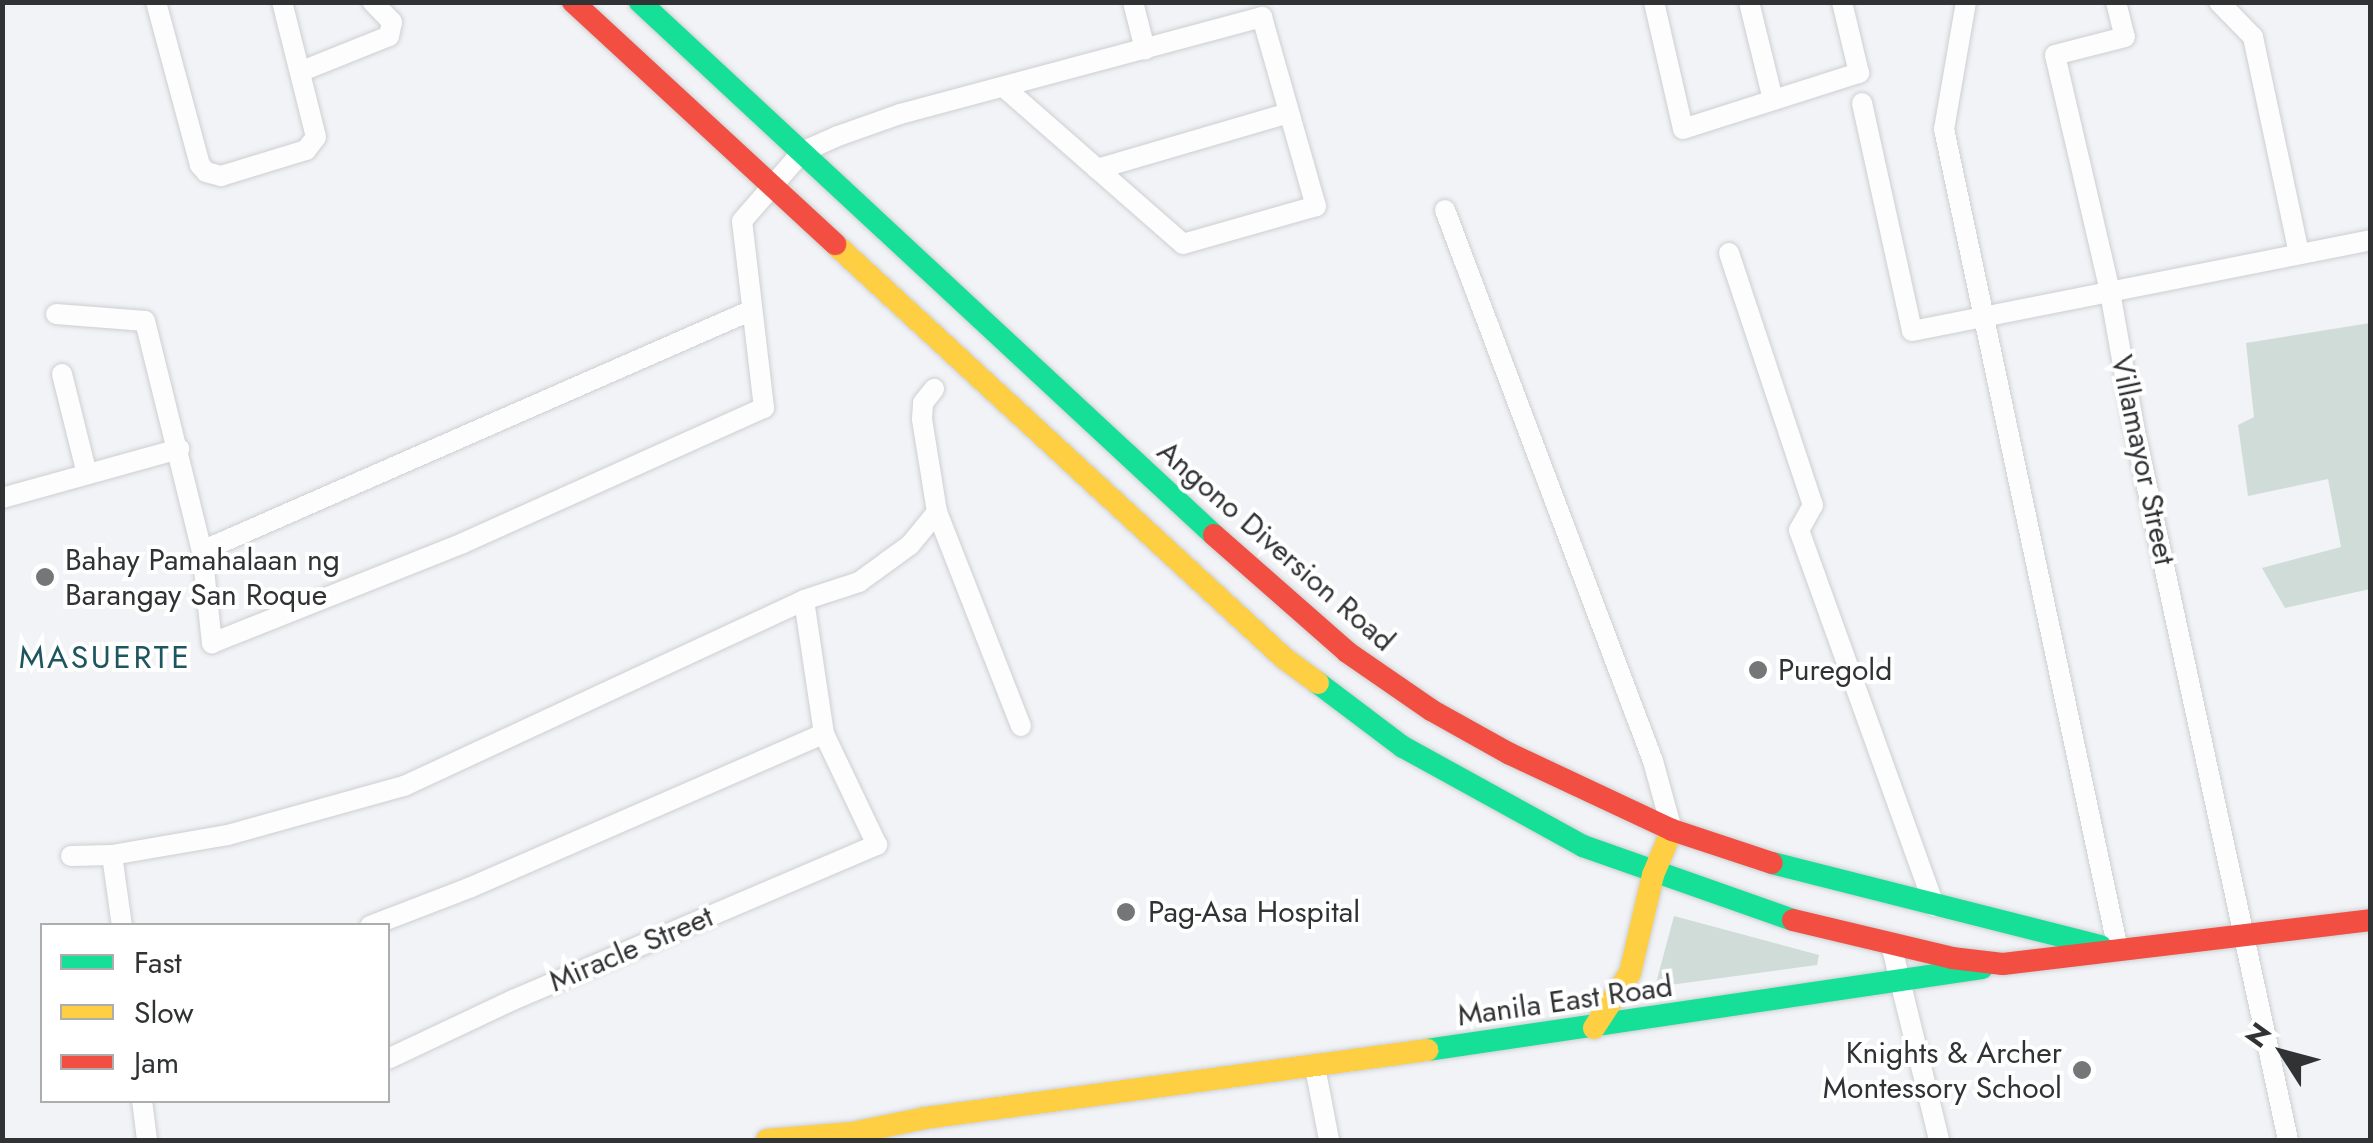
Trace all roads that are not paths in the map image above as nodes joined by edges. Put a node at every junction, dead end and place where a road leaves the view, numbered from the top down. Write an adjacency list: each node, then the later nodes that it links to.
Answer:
1 (156, 2): 14 (street)
2 (282, 2): 14 (street)
3 (372, 2): 14 (street)
4 (640, 2): 19 (main road, Angono Diversion Road)
5 (1134, 2): 13 (street)
6 (1654, 2): 16 (street)
7 (1749, 2): 16 (street)
8 (1842, 2): 16 (street)
9 (1966, 2): 29 (street)
10 (2116, 2): 26 (street, Villamayor Street)
11 (2219, 2): 25 (street)
12 (580, 5): 21 (main road)
13 (1144, 49): 15 (street); 18 (street)
14 (302, 71)
15 (1005, 88): 19 (street); 20 (street)
16 (1774, 100)
17 (1862, 103): 29 (street)
18 (1289, 112): 20 (street); 20 (street)
19 (802, 152): 21 (street); 38 (main road, Angono Diversion Road)
20 (1097, 169)
21 (772, 186): 27 (street); 39 (main road)
22 (1445, 210): 42 (street)
23 (2370, 240): 25 (street)
24 (1729, 253): 46 (street)
25 (2299, 253): 26 (street)
26 (2110, 292): 29 (street); 50 (street, Villamayor Street)
27 (752, 310): 36 (street); 36 (street)
28 (56, 314): 32 (street)
29 (1984, 316): 52 (street)
30 (62, 374): 33 (street)
31 (934, 389): 35 (street)
32 (179, 450): 33 (street); 36 (street)
33 (87, 474): 34 (street)
34 (2, 498)
35 (937, 512): 37 (street); 40 (street)
36 (202, 551)
37 (804, 600): 41 (street); 44 (street)
38 (1381, 677): 39 (main road); 42 (main road, Angono Diversion Road)
39 (1355, 714): 45 (main road)
40 (1021, 726)
41 (824, 734): 49 (street); 56 (street, Miracle Street)
42 (1672, 830): 45 (main road); 46 (main road, Angono Diversion Road)
43 (71, 856): 44 (street)
44 (112, 856): 48 (street)
45 (1652, 875): 51 (main road); 55 (main road)
46 (1934, 906): 52 (main road, Angono Diversion Road)
47 (2370, 920): 50 (main road, Manila East Road)
48 (122, 923)
49 (378, 923)
50 (2245, 937): 52 (main road, Manila East Road); 64 (street, Villamayor Street)
51 (1891, 944): 53 (main road); 54 (street)
52 (2118, 950): 53 (main road, Manila East Road)
53 (2003, 964): 54 (main road, Manila East Road)
54 (1898, 980): 55 (main road, Manila East Road); 63 (street)
55 (1594, 1028): 57 (main road, Manila East Road)
56 (390, 1058)
57 (1314, 1067): 59 (main road, Manila East Road); 62 (street)
58 (142, 1103): 60 (street)
59 (852, 1137): 61 (main road, Manila East Road)
60 (147, 1140)
61 (767, 1140)
62 (1329, 1140)
63 (1939, 1140)
64 (2288, 1140)

